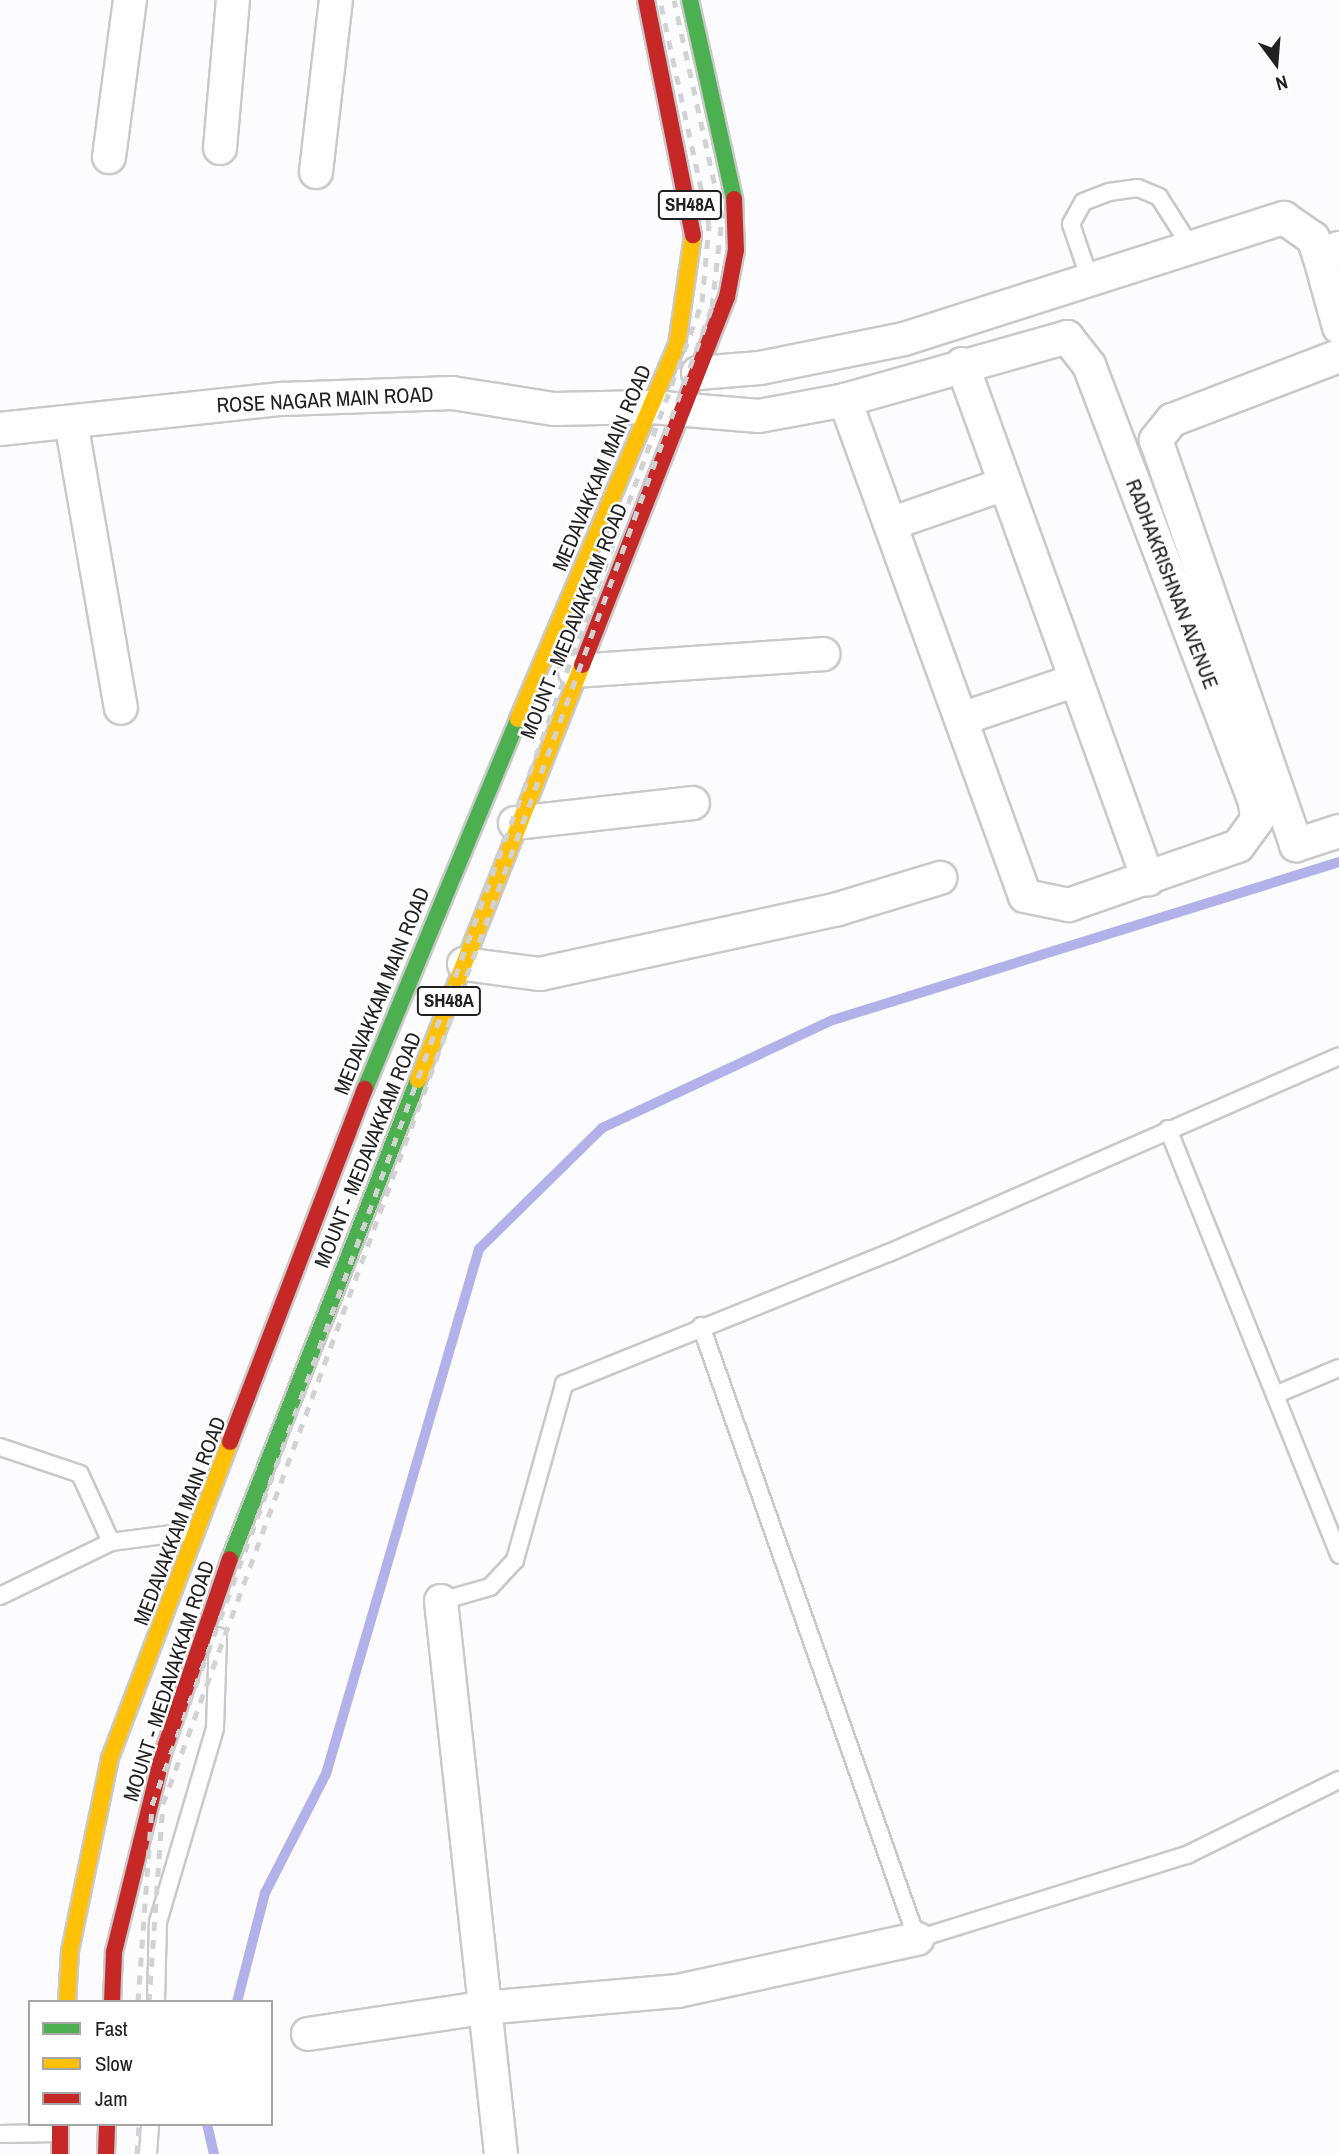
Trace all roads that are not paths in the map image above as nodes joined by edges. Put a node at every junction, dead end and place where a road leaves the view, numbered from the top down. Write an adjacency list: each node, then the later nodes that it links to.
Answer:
1 (130, 0): 7 (street)
2 (233, 0): 6 (street)
3 (336, 0): 8 (street)
4 (646, 0): 17 (main road, MEDAVAKKAM MAIN ROAD / SH48A)
5 (690, 0): 15 (main road, MOUNT - MEDAVAKKAM ROAD / SH48A)
6 (220, 148)
7 (108, 157)
8 (316, 172)
9 (1191, 247): 10 (street); 11 (street); 11 (lane)
10 (1329, 251): 12 (street)
11 (1090, 280): 15 (street)
12 (1339, 327)
13 (1339, 356): 30 (street)
14 (962, 364): 16 (street, RADHAKRISHNAN AVENUE); 21 (street); 32 (street, RADHAKRISHNAN AVENUE)
15 (698, 373): 18 (main road, MOUNT - MEDAVAKKAM ROAD / SH48A)
16 (845, 400): 18 (street, RADHAKRISHNAN AVENUE); 22 (street, RADHAKRISHNAN AVENUE)
17 (651, 407): 18 (street, ROSE NAGAR MAIN ROAD); 19 (street, ROSE NAGAR MAIN ROAD); 40 (main road, MEDAVAKKAM MAIN ROAD / SH48A)
18 (684, 412): 24 (main road, MOUNT - MEDAVAKKAM ROAD / SH48A)
19 (71, 422): 20 (street, ROSE NAGAR MAIN ROAD); 26 (street)
20 (0, 429)
21 (1005, 484): 22 (street); 25 (street)
22 (890, 524): 27 (street, RADHAKRISHNAN AVENUE)
23 (823, 654): 24 (street)
24 (575, 671): 29 (main road, MOUNT - MEDAVAKKAM ROAD / SH48A)
25 (1076, 680): 27 (street); 32 (street)
26 (121, 708)
27 (961, 719): 32 (street, RADHAKRISHNAN AVENUE)
28 (692, 803): 29 (street)
29 (515, 823): 33 (main road, MOUNT - MEDAVAKKAM ROAD / SH48A)
30 (1339, 831)
31 (940, 878): 33 (street)
32 (1149, 879)
33 (464, 964): 43 (main road, MOUNT - MEDAVAKKAM ROAD / SH48A)
34 (1339, 1056): 35 (lane)
35 (1168, 1129): 36 (lane); 38 (lane)
36 (701, 1326): 45 (lane); 47 (lane)
37 (1339, 1367): 38 (lane)
38 (1275, 1395): 42 (lane)
39 (0, 1447): 41 (lane)
40 (200, 1530): 41 (lane); 48 (main road, MEDAVAKKAM MAIN ROAD / SH48A)
41 (111, 1542): 44 (lane)
42 (1339, 1555)
43 (219, 1592): 49 (main road, MOUNT - MEDAVAKKAM ROAD / SH48A); 50 (lane)
44 (0, 1596)
45 (441, 1601): 51 (street)
46 (1339, 1780): 47 (lane)
47 (917, 1939): 51 (street)
48 (67, 2000)
49 (112, 2000)
50 (156, 2000)
51 (483, 2008): 52 (street); 60 (street)
52 (308, 2035)
53 (107, 2126): 58 (main road)
54 (150, 2126): 59 (lane)
55 (60, 2128): 56 (lane); 57 (main road)
56 (0, 2134)
57 (60, 2154)
58 (106, 2154)
59 (148, 2154)
60 (502, 2154)

